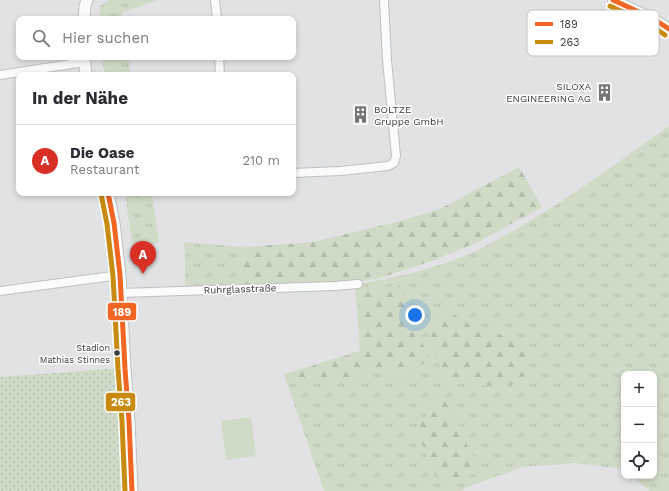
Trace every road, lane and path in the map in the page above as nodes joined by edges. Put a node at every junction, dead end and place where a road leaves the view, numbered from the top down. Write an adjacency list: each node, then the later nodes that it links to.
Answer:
1 (87, 0): 6 (main road)
2 (216, 0): 7 (street)
3 (384, 0): 17 (street)
4 (612, 0): 5 (street)
5 (634, 10)
6 (84, 16)
7 (217, 16)
8 (659, 23): 9 (street)
9 (669, 29)
10 (84, 60): 13 (street); 14 (main road)
11 (219, 60): 15 (street)
12 (16, 72): 16 (street)
13 (17, 72)
14 (86, 72)
15 (220, 72)
16 (0, 75)
17 (296, 173)
18 (109, 196): 19 (main road)
19 (120, 275): 21 (street); 22 (main road)
20 (358, 284): 22 (street, Ruhrglasstraße)
21 (0, 291)
22 (121, 293): 23 (main road)
23 (132, 491)

